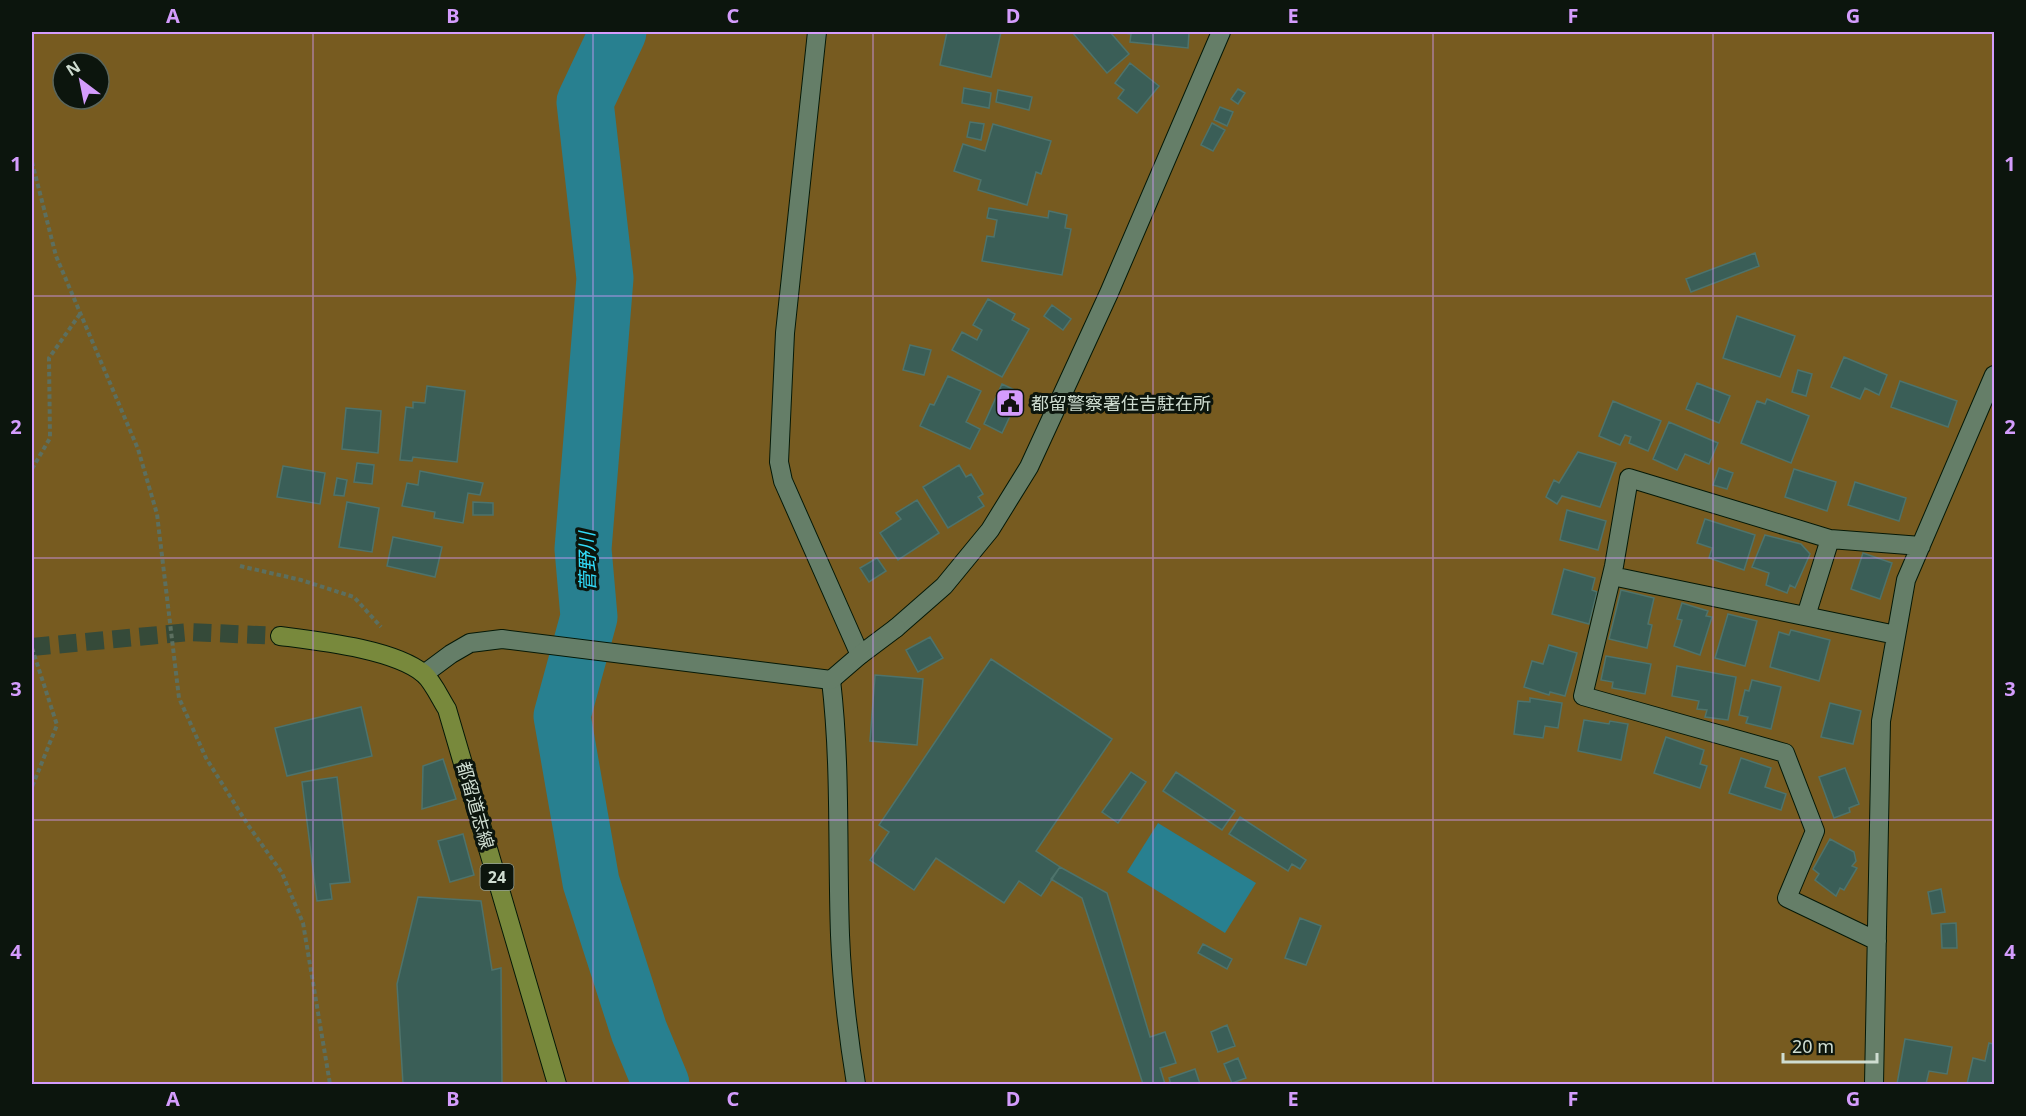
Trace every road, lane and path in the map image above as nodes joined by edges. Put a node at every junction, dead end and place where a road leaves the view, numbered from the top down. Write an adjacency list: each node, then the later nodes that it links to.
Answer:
1 (817, 32): 16 (street)
2 (1221, 32): 16 (street)
3 (32, 162): 4 (path)
4 (81, 314): 6 (path); 21 (path)
5 (1995, 375): 8 (street)
6 (32, 470)
7 (1830, 539): 8 (street); 10 (street); 11 (street)
8 (1921, 546): 13 (street)
9 (240, 566): 12 (path)
10 (1612, 576): 11 (street); 20 (street)
11 (1806, 616): 13 (street)
12 (385, 631)
13 (1896, 635): 20 (street)
14 (280, 636): 17 (main road, 都留道志線 / 24)
15 (32, 648): 19 (path)
16 (860, 655): 18 (street)
17 (424, 674): 18 (street); 22 (main road, 都留道志線 / 24)
18 (831, 680): 23 (street)
19 (32, 787)
20 (1877, 941): 24 (street)
21 (330, 1084)
22 (557, 1084)
23 (856, 1084)
24 (1874, 1084)

